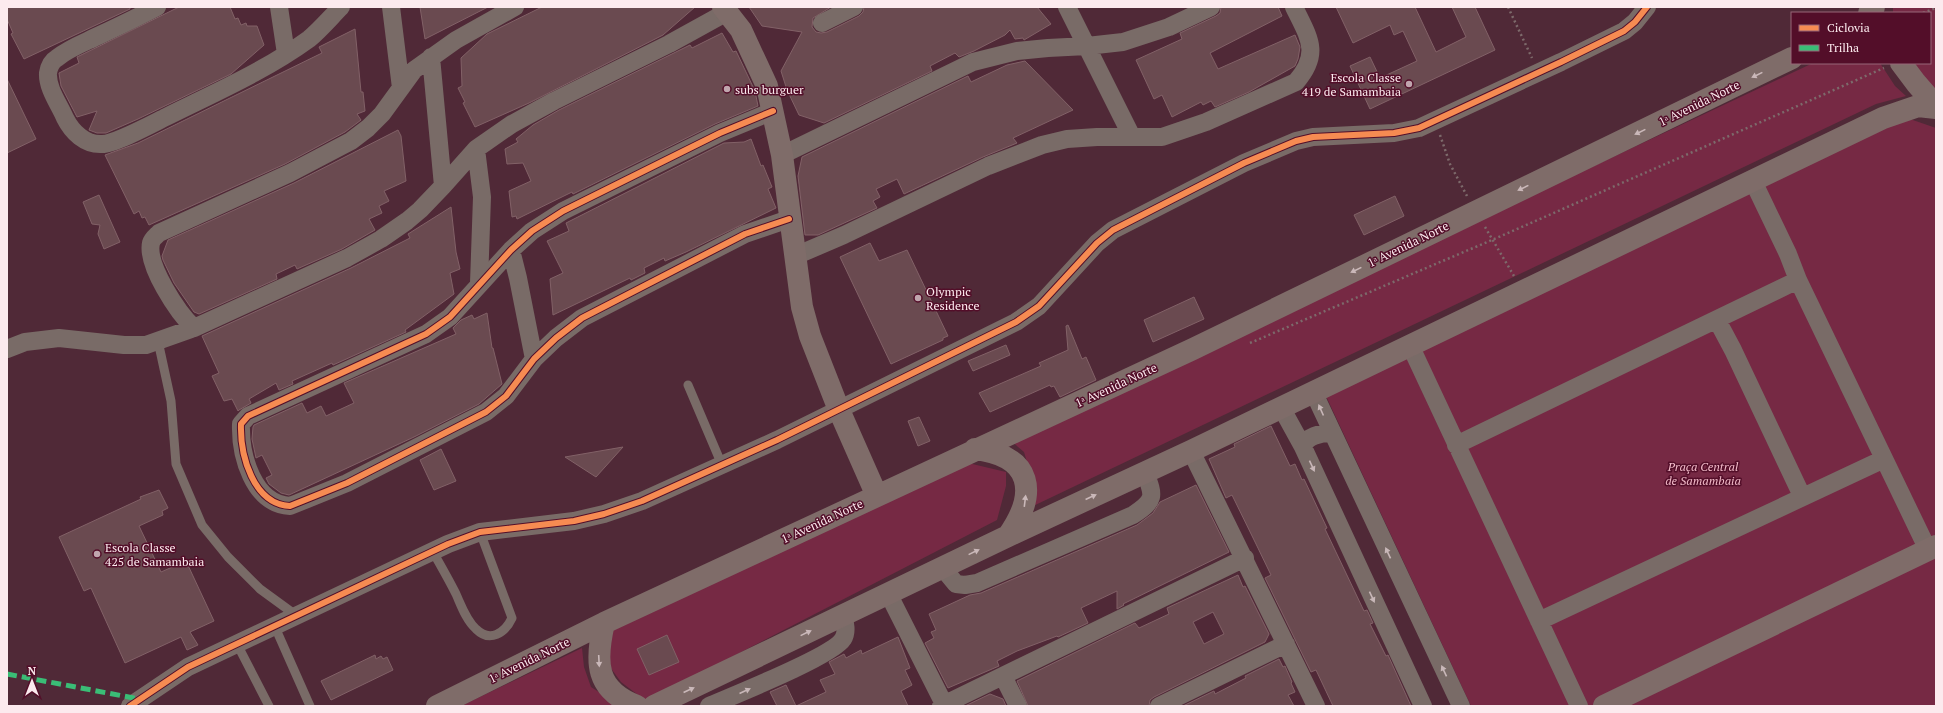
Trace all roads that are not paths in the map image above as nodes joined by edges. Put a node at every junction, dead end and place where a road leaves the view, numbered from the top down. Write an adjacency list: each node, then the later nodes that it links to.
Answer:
1 (157, 7): 14 (street)
2 (279, 7): 14 (street)
3 (341, 7): 14 (street)
4 (391, 7): 18 (street)
5 (515, 7): 15 (street)
6 (854, 7): 12 (street)
7 (1067, 7): 13 (street)
8 (1211, 7): 13 (street)
9 (1294, 7): 21 (street)
10 (1647, 7): 40 (street)
11 (725, 10): 20 (main road); 22 (street)
12 (822, 22)
13 (1087, 46): 21 (street); 23 (street)
14 (286, 54)
15 (431, 57): 18 (street); 25 (street)
16 (1791, 58): 44 (main road, 1ᵃ Avenida Norte, one-way to 44)
17 (1895, 65): 19 (main road)
18 (401, 88): 32 (street)
19 (1936, 107): 24 (main road)
20 (773, 111): 23 (main road); 27 (street)
21 (1132, 137): 28 (street)
22 (476, 149): 25 (street); 30 (street)
23 (782, 155): 26 (main road)
24 (1753, 181): 29 (street); 34 (main road)
25 (443, 186): 32 (street)
26 (789, 219): 28 (main road); 36 (street)
27 (511, 250): 30 (street); 36 (street)
28 (795, 256): 40 (main road)
29 (1798, 280): 31 (street); 46 (street)
30 (479, 283): 36 (street)
31 (1717, 320): 42 (street); 50 (street)
32 (194, 328): 33 (street)
33 (158, 341): 35 (street); 58 (lane)
34 (1410, 345): 38 (main road); 42 (street)
35 (7, 349)
36 (534, 359)
37 (688, 385): 47 (lane)
38 (1313, 391): 39 (main road); 41 (street, one-way to 38)
39 (1281, 407): 43 (street); 45 (main road)
40 (839, 410): 47 (street); 49 (main road)
41 (1332, 433): 43 (street); 78 (street, one-way to 41)
42 (1456, 445): 60 (street)
43 (1303, 447): 77 (street, one-way to 77)
44 (975, 449): 49 (main road, 1ᵃ Avenida Norte); 52 (main road, one-way to 44)
45 (1191, 451): 48 (main road); 55 (street)
46 (1884, 459): 50 (street); 53 (street)
47 (722, 464): 51 (street)
48 (1145, 472): 52 (main road, one-way to 48); 56 (street)
49 (877, 496): 61 (main road, 1ᵃ Avenida Norte)
50 (1802, 496): 60 (street)
51 (480, 532): 54 (street); 54 (lane)
52 (1008, 536): 56 (main road, one-way to 52)
53 (1932, 548): 80 (main road)
54 (433, 552): 58 (street)
55 (1245, 558): 64 (street); 65 (street)
56 (942, 567): 57 (main road)
57 (888, 593): 59 (main road); 67 (street)
58 (297, 616): 62 (street)
59 (842, 616): 66 (main road, one-way to 59); 73 (street, one-way to 59)
60 (1540, 621): 79 (street)
61 (604, 623): 71 (main road, 1ᵃ Avenida Norte); 72 (main road, one-way to 72)
62 (275, 627): 63 (street); 70 (lane)
63 (237, 644): 68 (street); 69 (lane)
64 (1286, 644): 75 (street); 76 (street)
65 (1003, 676): 67 (street); 74 (street)
66 (665, 704)
67 (943, 705)
68 (130, 706)
69 (269, 706)
70 (310, 706)
71 (437, 706)
72 (637, 706)
73 (709, 706)
74 (1018, 706)
75 (1160, 706)
76 (1316, 706)
77 (1422, 706)
78 (1461, 706)
79 (1579, 706)
80 (1604, 706)

